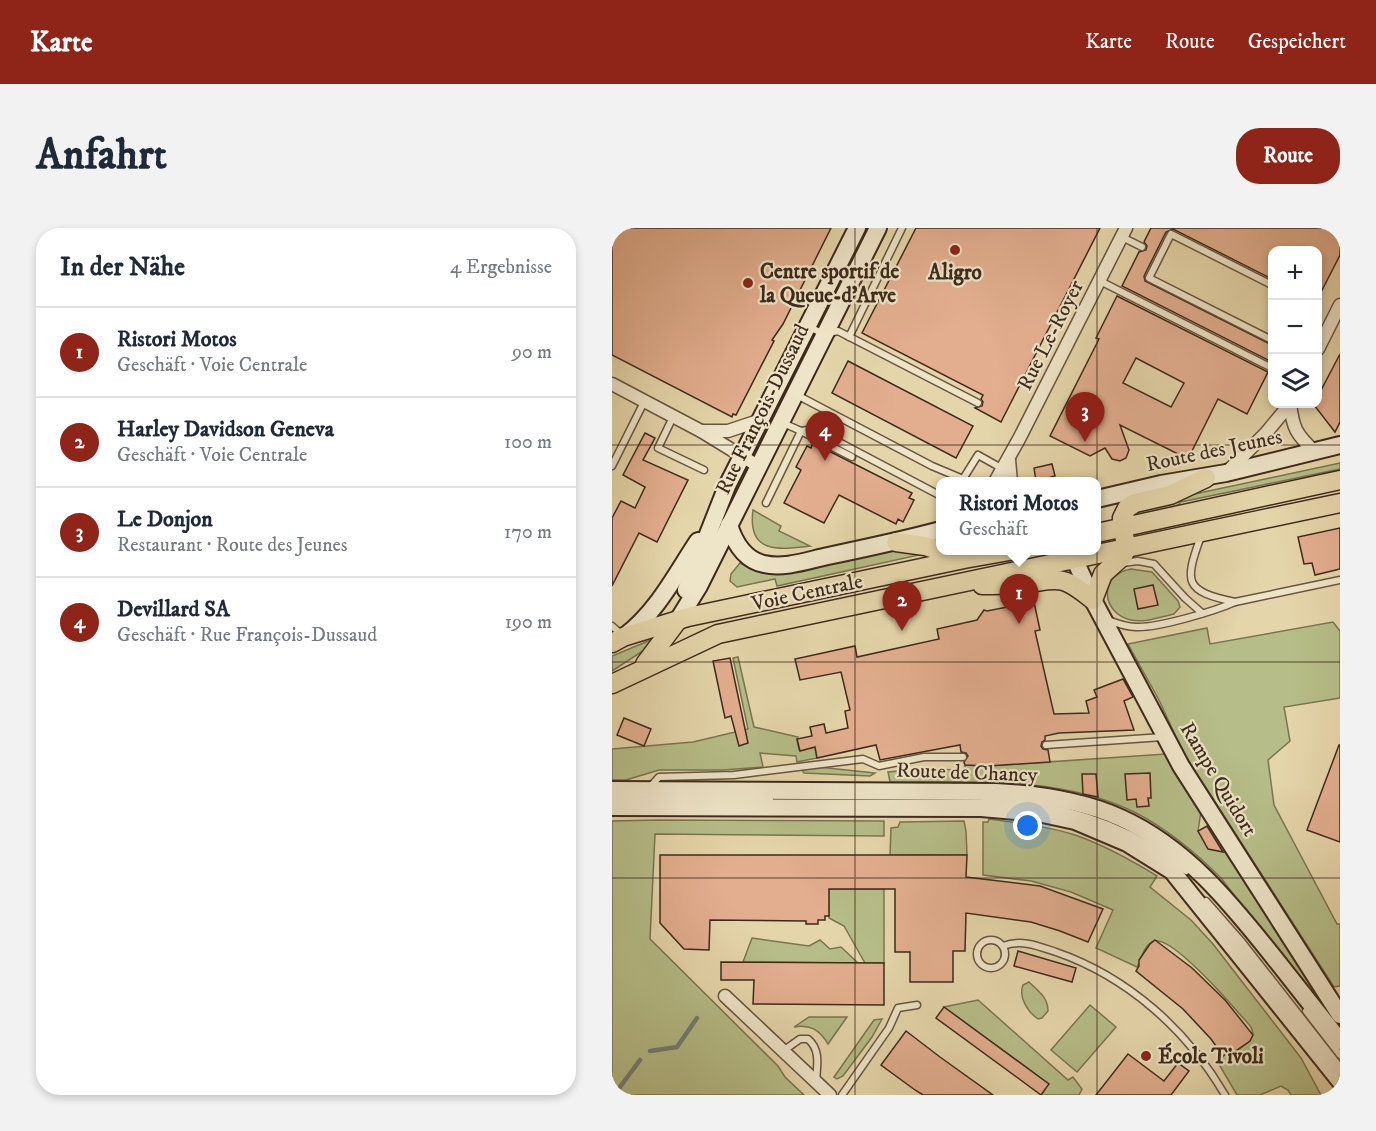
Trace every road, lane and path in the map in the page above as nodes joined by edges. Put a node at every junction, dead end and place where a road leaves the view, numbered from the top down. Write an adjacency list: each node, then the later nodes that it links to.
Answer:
1 (857, 228): 9 (main road, Rue François-Dussaud)
2 (878, 228): 10 (main road, Rue François-Dussaud)
3 (902, 228): 11 (lane)
4 (1124, 232): 5 (lane); 6 (street, Rue Le-Royer)
5 (1142, 247)
6 (1099, 281): 14 (lane); 28 (street, Rue Le-Royer)
7 (1268, 283): 12 (lane)
8 (1340, 304): 13 (street)
9 (807, 326): 10 (lane); 20 (main road, Rue François-Dussaud)
10 (824, 334): 11 (lane); 16 (main road, Rue François-Dussaud)
11 (849, 337): 18 (lane)
12 (1268, 338)
13 (1322, 339)
14 (1268, 366)
15 (612, 384): 17 (street)
16 (794, 394): 21 (main road, Rue François-Dussaud); 33 (lane)
17 (645, 401): 19 (street); 29 (lane)
18 (978, 403)
19 (673, 417): 22 (street); 31 (lane)
20 (758, 421): 22 (street); 26 (main road, Rue François-Dussaud)
21 (780, 422): 23 (lane); 30 (main road, Rue François-Dussaud)
22 (701, 431): 26 (street)
23 (801, 431): 27 (lane); 39 (lane); 41 (lane)
24 (1340, 445): 25 (main road, Route des Jeunes)
25 (1314, 451): 32 (main road, Route des Jeunes); 32 (street)
26 (742, 456): 30 (street); 43 (main road, Rue François-Dussaud)
27 (852, 457)
28 (1006, 464): 34 (lane); 35 (street, Rue Le-Royer); 36 (street)
29 (612, 466)
30 (758, 466): 45 (main road, Rue François-Dussaud)
31 (704, 470)
32 (1226, 473): 37 (main road, Route des Jeunes)
33 (958, 477)
34 (964, 477)
35 (998, 477)
36 (1010, 477)
37 (1206, 478): 40 (main road, Route des Jeunes); 44 (main road)
38 (1340, 480): 44 (main road)
39 (936, 493)
40 (1101, 499)
41 (766, 503)
42 (1340, 503): 48 (main road, Voie Centrale)
43 (717, 513): 63 (main road, Rue François-Dussaud); 66 (main road, Rue François-Dussaud)
44 (1122, 528): 47 (main road); 50 (main road)
45 (731, 530): 49 (main road); 63 (main road, Rue François-Dussaud)
46 (936, 531): 49 (main road)
47 (1101, 532)
48 (1203, 532): 50 (main road, Voie Centrale); 61 (lane)
49 (896, 542): 51 (main road)
50 (1127, 547): 52 (main road, Voie Centrale); 56 (lane); 57 (main road)
51 (936, 548)
52 (1101, 550)
53 (964, 555): 63 (main road, Voie Centrale)
54 (1067, 555): 59 (main road, Voie Centrale)
55 (1071, 555): 60 (main road, Rampe Quidort)
56 (1154, 564): 57 (lane); 62 (lane)
57 (1107, 569): 60 (main road)
58 (1340, 580): 61 (lane)
59 (942, 586): 60 (main road); 65 (main road, Voie Centrale)
60 (1093, 600): 64 (main road, Rampe Quidort)
61 (1235, 602): 62 (lane)
62 (1202, 613): 64 (lane)
63 (684, 616): 65 (main road); 66 (main road); 67 (main road)
64 (1102, 618): 69 (main road, Rampe Quidort)
65 (718, 634): 67 (main road, Voie Centrale)
66 (616, 635)
67 (642, 668): 68 (main road)
68 (612, 684)
69 (1167, 736): 70 (lane); 83 (main road, Rampe Quidort)
70 (1046, 745)
71 (963, 757): 73 (lane)
72 (612, 790): 73 (main road, Route de Chancy)
73 (645, 790): 84 (main road, Route de Chancy)
74 (612, 798): 75 (lane)
75 (777, 799)
76 (981, 800): 78 (lane)
77 (612, 807): 87 (main road)
78 (1193, 878)
79 (1209, 893): 86 (lane)
80 (1003, 946): 80 (lane); 93 (lane)
81 (725, 996): 85 (street)
82 (916, 1005): 92 (lane)
83 (1340, 1015)
84 (1336, 1036)
85 (783, 1051): 89 (street); 89 (lane)
86 (1340, 1055)
87 (1334, 1068): 88 (main road); 90 (main road)
88 (1340, 1081)
89 (816, 1082): 91 (street)
90 (1340, 1092)
91 (830, 1095)
92 (842, 1095)
93 (1225, 1095)

